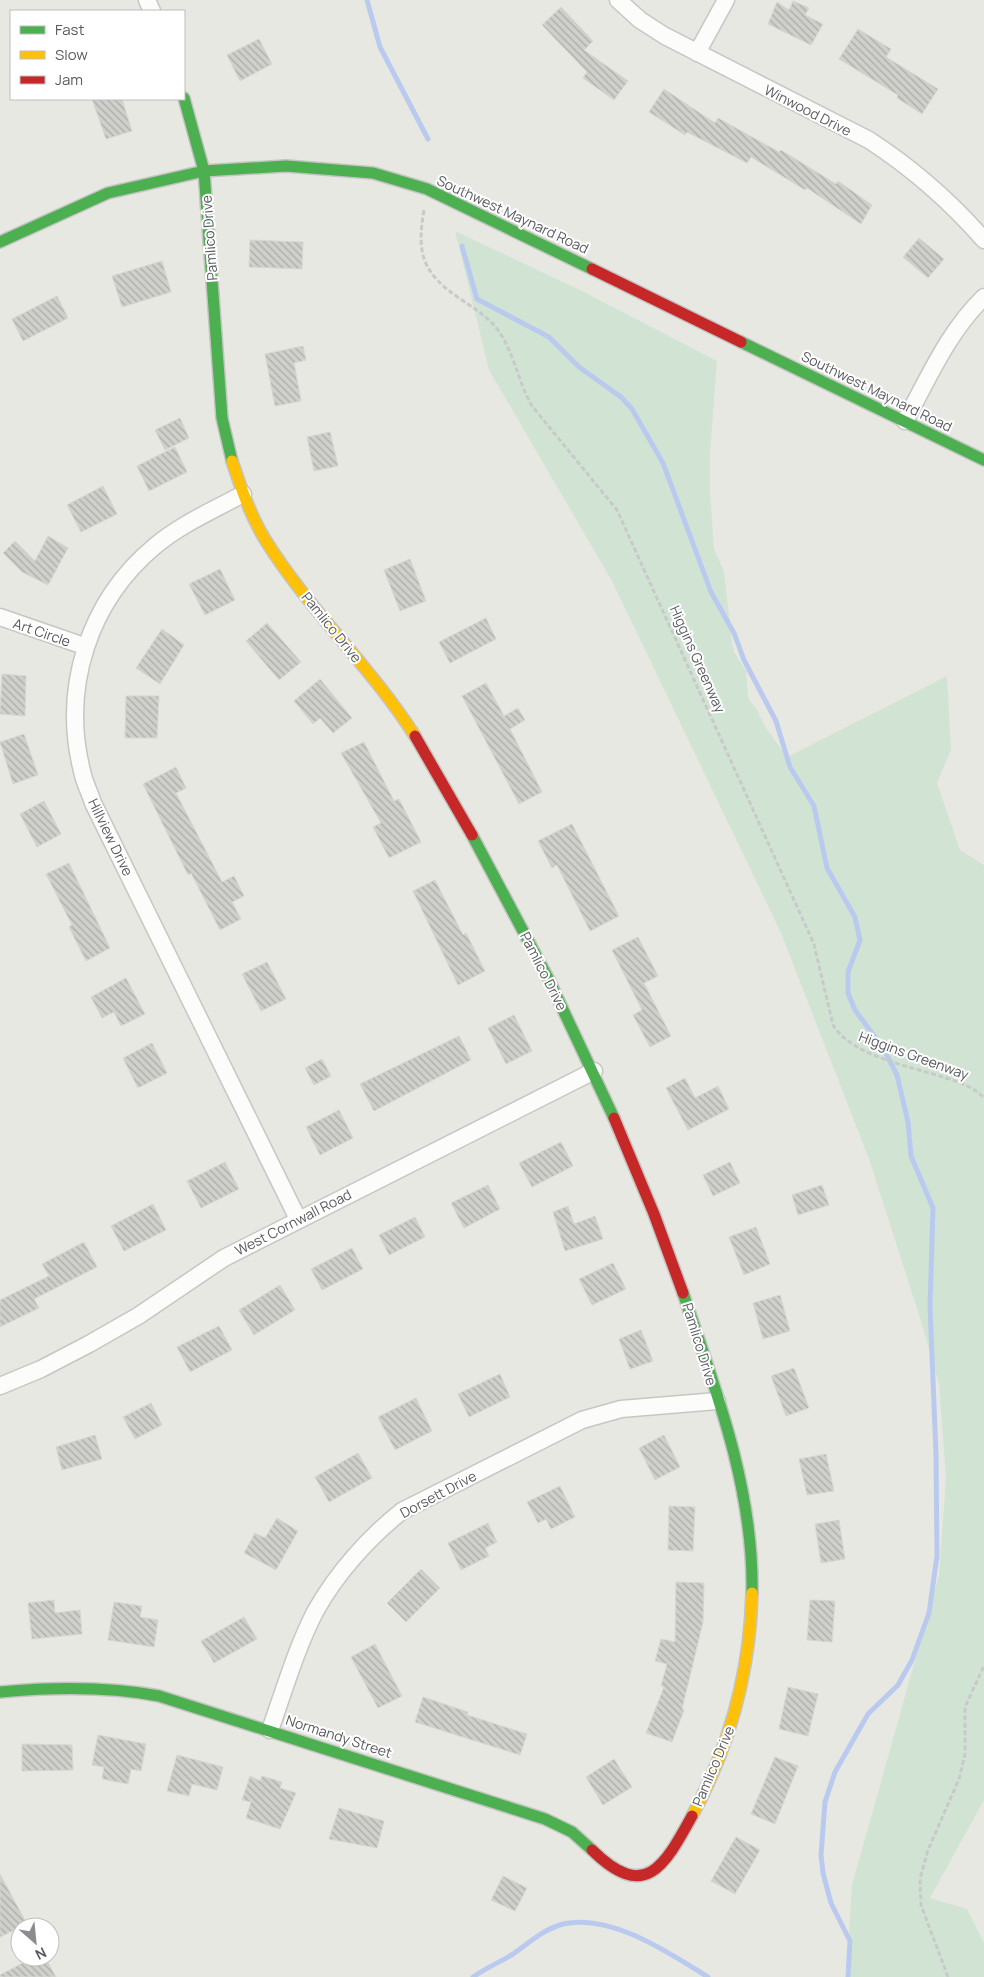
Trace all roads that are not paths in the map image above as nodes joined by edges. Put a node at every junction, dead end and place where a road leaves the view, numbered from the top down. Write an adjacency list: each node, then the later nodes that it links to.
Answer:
1 (618, 0): 3 (street, Winwood Drive)
2 (726, 0): 3 (street)
3 (697, 54): 6 (street, Winwood Drive)
4 (185, 100): 5 (street, Pamlico Drive)
5 (204, 171): 7 (street, Southwest Maynard Road); 9 (street, Southwest Maynard Road); 11 (street, Pamlico Drive)
6 (984, 240)
7 (0, 242)
8 (984, 297): 9 (street)
9 (905, 421): 10 (street, Southwest Maynard Road)
10 (984, 460)
11 (244, 494): 13 (street, Hillview Drive); 14 (street, Pamlico Drive)
12 (0, 617): 13 (street, Art Circle)
13 (84, 646): 15 (street, Hillview Drive)
14 (594, 1071): 15 (street, West Cornwall Road); 17 (street, Pamlico Drive)
15 (298, 1219): 16 (street, West Cornwall Road)
16 (0, 1386)
17 (717, 1401): 19 (street, Dorsett Drive); 20 (street, Pamlico Drive)
18 (0, 1692): 19 (street, Normandy Street)
19 (270, 1730): 20 (street, Normandy Street)
20 (648, 1875)

